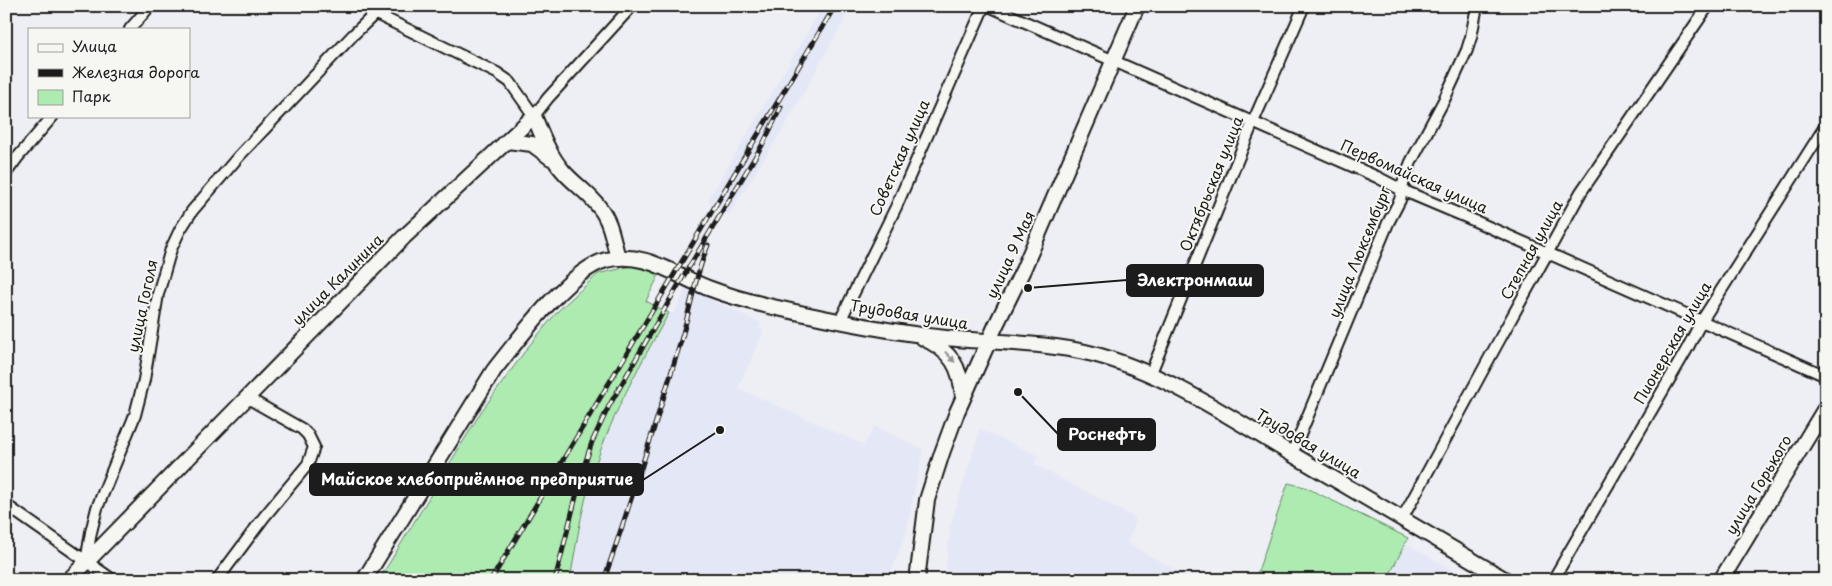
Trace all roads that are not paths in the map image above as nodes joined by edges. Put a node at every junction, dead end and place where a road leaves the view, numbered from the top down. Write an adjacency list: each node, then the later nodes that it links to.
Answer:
1 (150, 6): 10 (street)
2 (632, 6): 12 (street, улица Калинина)
3 (984, 6): 22 (street, Советская улица)
4 (989, 6): 11 (street, Первомайская улица)
5 (1138, 6): 11 (street, улица 9 Мая)
6 (1304, 6): 14 (street, Октябрьская улица)
7 (1477, 6): 19 (street, улица Люксембург)
8 (1708, 6): 20 (street, Степная улица)
9 (380, 10): 12 (street); 34 (street, улица Гоголя)
10 (131, 28)
11 (1113, 62): 14 (street, Первомайская улица); 25 (street, улица 9 Мая)
12 (534, 116): 16 (street, улица Калинина); 17 (street)
13 (51, 118): 18 (street)
14 (1253, 122): 19 (street, Первомайская улица); 26 (street, Октябрьская улица)
15 (1826, 125): 23 (street, Пионерская улица)
16 (507, 141): 17 (street); 28 (street, улица Калинина)
17 (556, 162): 21 (street)
18 (6, 173)
19 (1402, 190): 20 (street, Первомайская улица); 31 (street, улица Люксембург)
20 (1548, 253): 23 (street, Первомайская улица); 33 (street, Степная улица)
21 (618, 258): 22 (street, Трудовая улица); 38 (street)
22 (840, 321): 24 (street, Трудовая улица)
23 (1701, 322): 27 (street, Первомайская улица); 41 (street, Пионерская улица)
24 (913, 334): 25 (street, Трудовая улица); 29 (street, one-way to 29)
25 (988, 342): 26 (street, Трудовая улица); 29 (street, улица 9 Мая)
26 (1150, 375): 31 (street, Трудовая улица)
27 (1826, 376)
28 (246, 397): 34 (street, улица Калинина); 37 (street)
29 (963, 398): 39 (street, улица 9 Мая)
30 (1826, 407): 42 (street, улица Горького)
31 (1292, 454): 33 (street, Трудовая улица)
32 (6, 504): 34 (street)
33 (1402, 519): 40 (street, Трудовая улица)
34 (86, 562): 35 (street, улица Калинина); 36 (street)
35 (70, 580)
36 (113, 580)
37 (217, 580)
38 (364, 580)
39 (917, 580)
40 (1506, 580)
41 (1553, 580)
42 (1721, 580)

